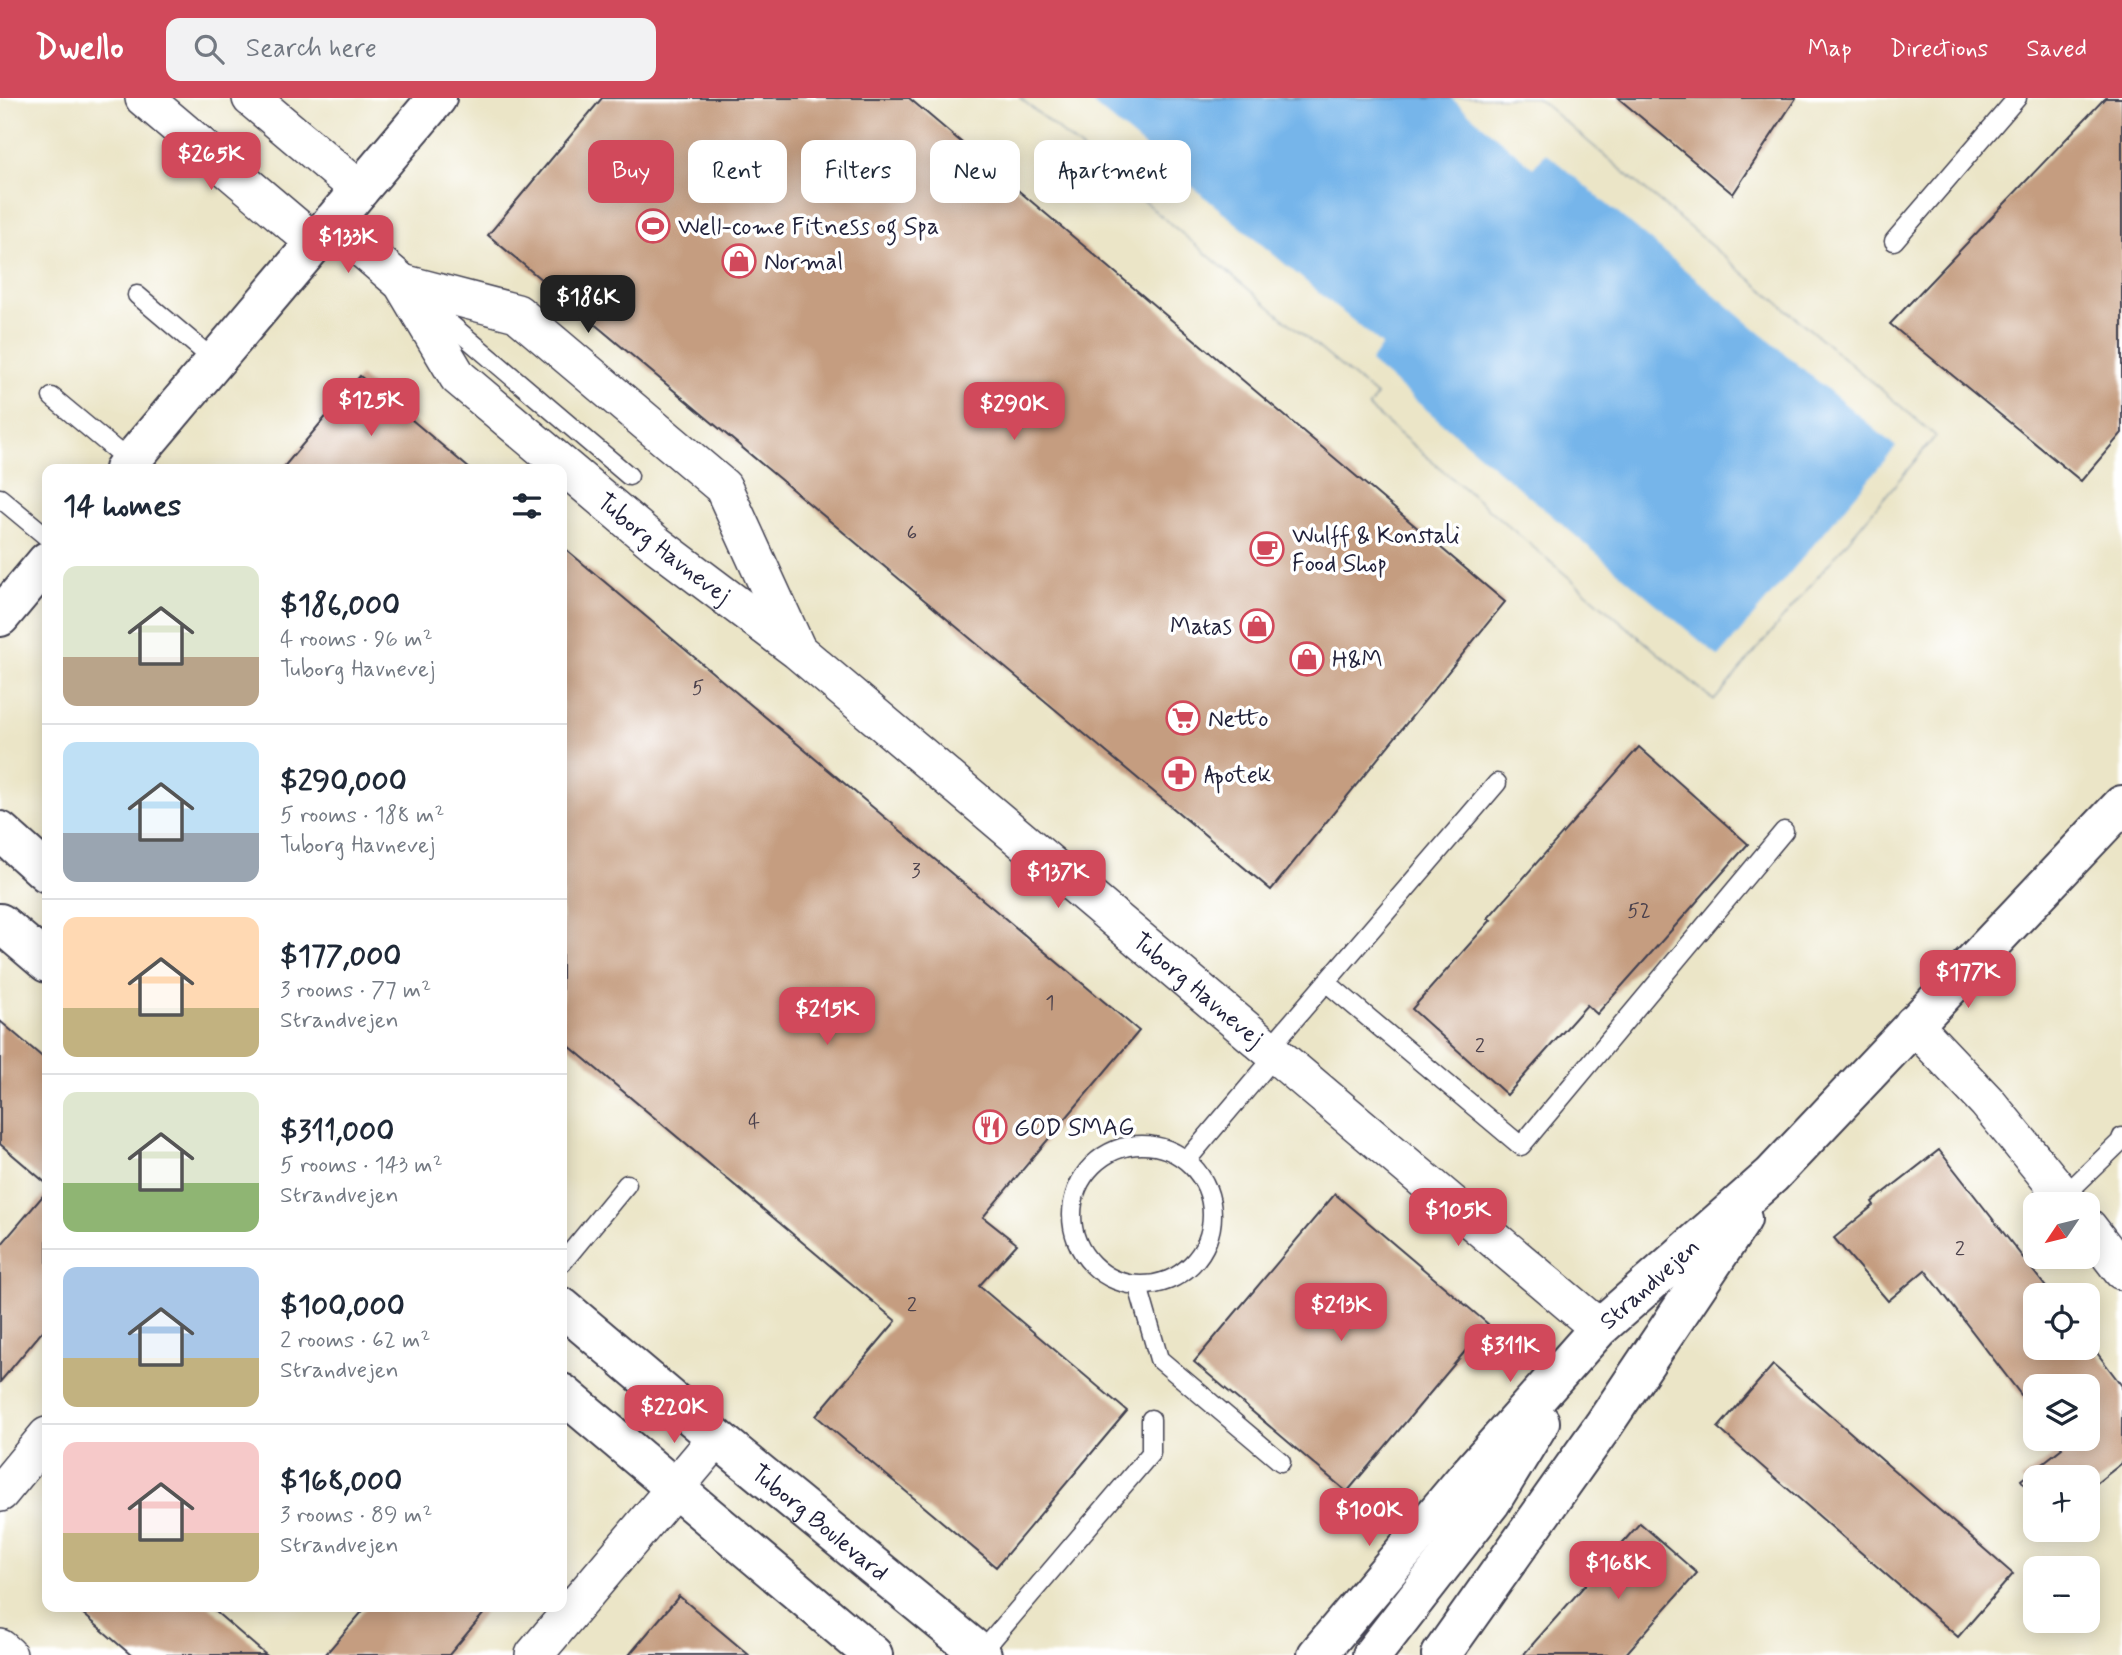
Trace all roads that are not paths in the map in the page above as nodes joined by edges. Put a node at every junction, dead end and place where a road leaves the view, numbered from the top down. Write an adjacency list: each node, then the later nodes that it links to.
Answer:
1 (251, 98): 5 (street)
2 (437, 98): 5 (street)
3 (2017, 98): 7 (lane)
4 (156, 104): 6 (street, Tuborg Havnevej)
5 (360, 190): 6 (street)
6 (323, 232): 8 (street, Tuborg Havnevej); 10 (street)
7 (1894, 241)
8 (402, 283): 14 (street, Tuborg Havnevej); 16 (lane); 21 (street, Tuborg Havnevej)
9 (137, 295): 10 (lane)
10 (215, 361): 13 (street)
11 (52, 397): 12 (lane)
12 (126, 464)
13 (128, 464)
14 (561, 464)
15 (567, 469): 21 (street, Tuborg Havnevej)
16 (629, 476)
17 (0, 498): 18 (lane)
18 (42, 533)
19 (42, 567): 20 (street)
20 (0, 617)
21 (798, 651): 31 (street, Tuborg Havnevej)
22 (1497, 783): 29 (lane)
23 (2122, 805): 30 (street, Strandvejen)
24 (0, 831): 26 (street)
25 (1784, 831): 29 (lane)
26 (42, 869)
27 (0, 923): 28 (street)
28 (42, 958)
29 (1326, 982): 31 (lane)
30 (1913, 1024): 34 (street, Strandvejen); 36 (street)
31 (1272, 1053): 33 (lane); 43 (street, Tuborg Havnevej)
32 (2122, 1137): 37 (lane)
33 (1187, 1160): 41 (lane); 41 (lane)
34 (1772, 1175): 43 (street, Strandvejen); 58 (street, Strandvejen)
35 (627, 1184): 39 (lane)
36 (2060, 1192)
37 (2074, 1192)
38 (2100, 1242): 40 (street)
39 (567, 1257)
40 (2122, 1270)
41 (1138, 1286): 48 (lane)
42 (567, 1311): 46 (street, Tuborg Boulevard)
43 (1599, 1328): 56 (street, Strandvejen); 57 (street)
44 (567, 1398): 49 (street)
45 (1151, 1419): 52 (lane)
46 (717, 1438): 49 (street); 52 (street, Tuborg Boulevard)
47 (42, 1442): 50 (street)
48 (1281, 1462)
49 (675, 1489): 54 (street); 55 (street)
50 (0, 1493)
51 (0, 1648): 53 (street)
52 (981, 1654)
53 (8, 1655)
54 (534, 1655)
55 (873, 1655)
56 (1317, 1655)
57 (1372, 1655)
58 (1441, 1655)

